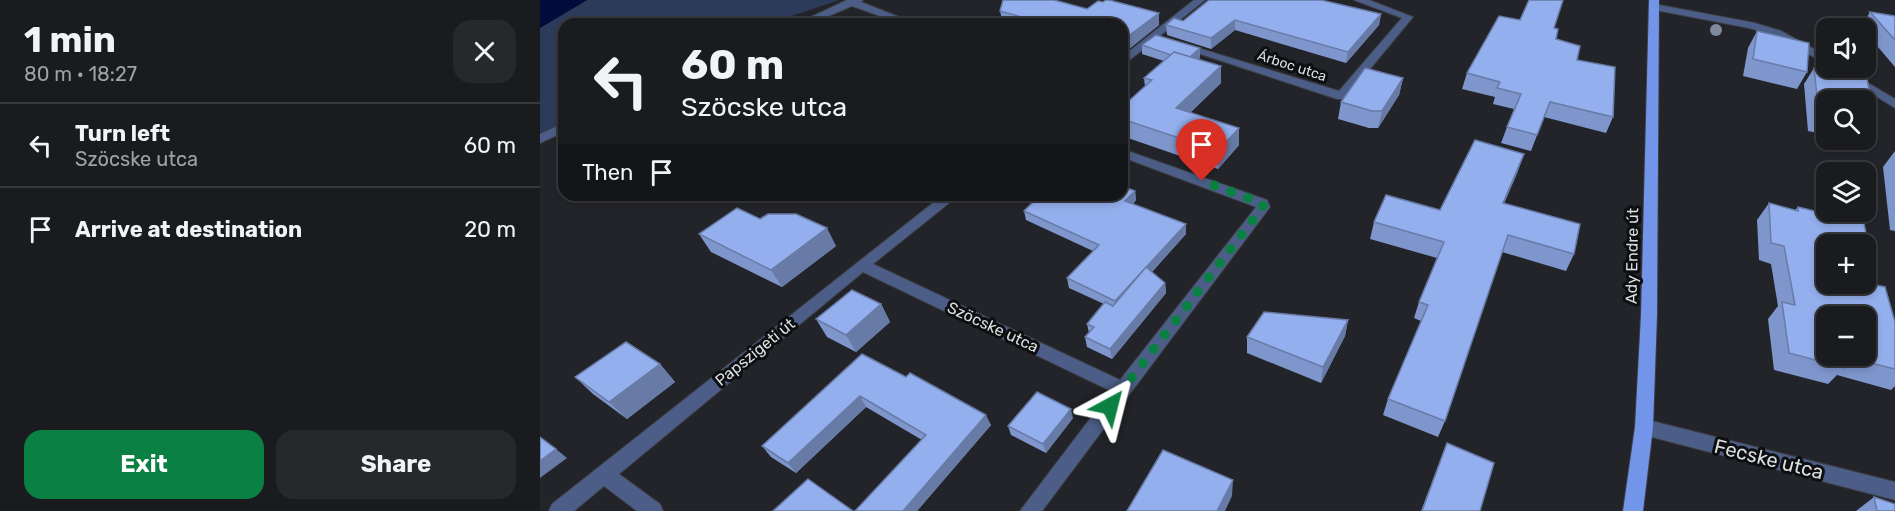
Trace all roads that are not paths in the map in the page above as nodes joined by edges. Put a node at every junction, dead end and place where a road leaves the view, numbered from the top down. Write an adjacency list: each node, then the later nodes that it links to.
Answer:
1 (1200, 0): 7 (street)
2 (1359, 0): 7 (street, Árboc utca)
3 (854, 1): 5 (street); 6 (street)
4 (1654, 3): 8 (street); 18 (main road, Ady Endre út)
5 (815, 18)
6 (897, 18)
7 (1154, 38): 9 (street)
8 (1816, 56)
9 (1128, 58)
10 (1852, 78): 11 (street)
11 (1895, 104)
12 (558, 130): 13 (street)
13 (540, 139)
14 (1128, 155): 17 (street)
15 (944, 201): 16 (street, Papszigeti út)
16 (862, 265): 17 (street, Szöcske utca); 19 (street, Papszigeti út)
17 (1123, 389): 23 (street)
18 (1644, 427): 20 (street, Fecske utca); 24 (main road, Ady Endre út)
19 (605, 475): 21 (street, Papszigeti út); 22 (street)
20 (1895, 490)
21 (559, 511)
22 (653, 511)
23 (1029, 511)
24 (1633, 511)

